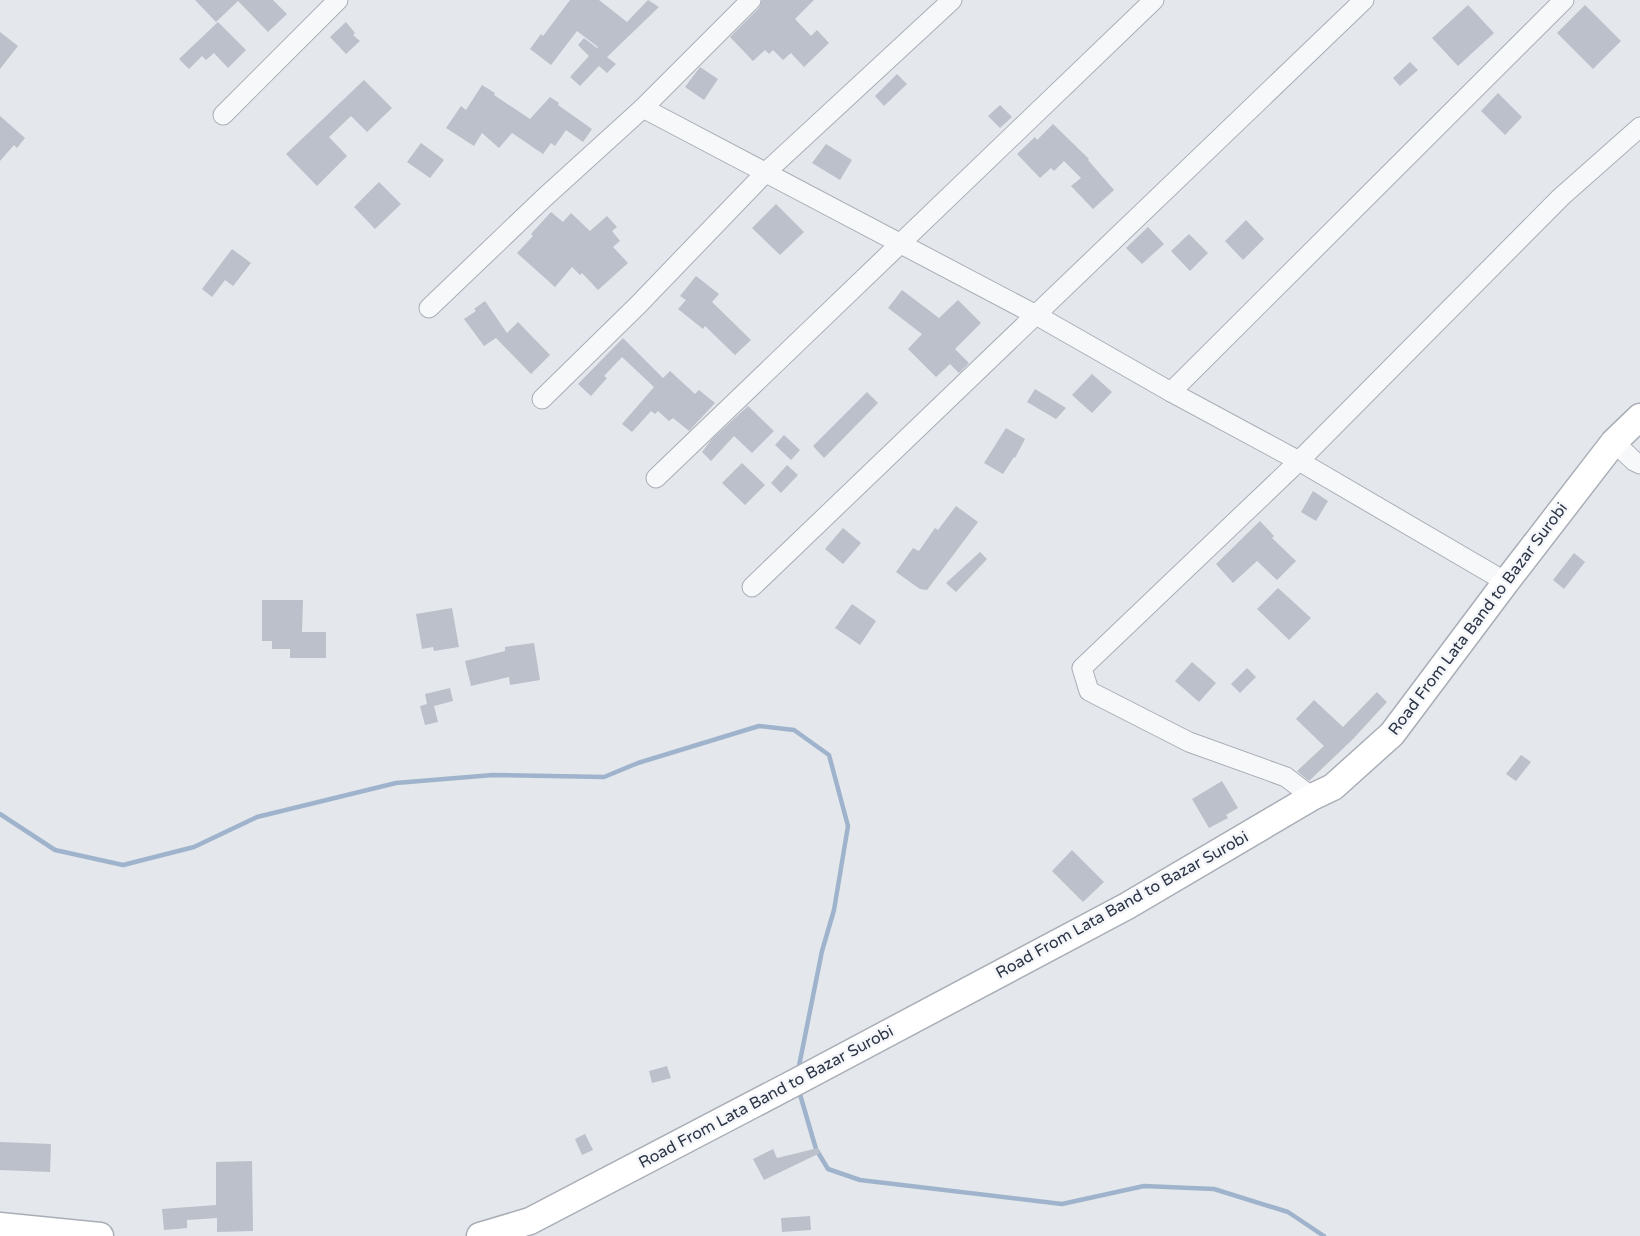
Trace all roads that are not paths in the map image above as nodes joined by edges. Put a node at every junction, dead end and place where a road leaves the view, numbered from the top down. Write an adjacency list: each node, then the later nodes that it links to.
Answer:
1 (338, 0): 8 (street)
2 (752, 0): 7 (street)
3 (952, 0): 10 (street)
4 (1154, 0): 11 (street)
5 (1364, 0): 13 (street)
6 (1564, 0): 14 (street)
7 (642, 108): 10 (street); 12 (street)
8 (222, 115)
9 (1640, 127): 18 (street)
10 (766, 172): 11 (street); 15 (street)
11 (900, 244): 13 (street); 20 (street)
12 (429, 308)
13 (1036, 315): 14 (street); 22 (street)
14 (1171, 392): 18 (street)
15 (542, 399)
16 (1640, 417): 17 (main road, Road From Lata Band to Bazar Surobi)
17 (1614, 442): 19 (street); 21 (main road, Road From Lata Band to Bazar Surobi)
18 (1299, 461): 21 (street); 23 (street)
19 (1640, 464)
20 (656, 478)
21 (1506, 582): 23 (main road, Road From Lata Band to Bazar Surobi)
22 (752, 587)
23 (1312, 797): 27 (main road, Road From Lata Band to Bazar Surobi)
24 (0, 1226): 25 (main road)
25 (54, 1233): 26 (main road)
26 (100, 1236)
27 (480, 1236)

